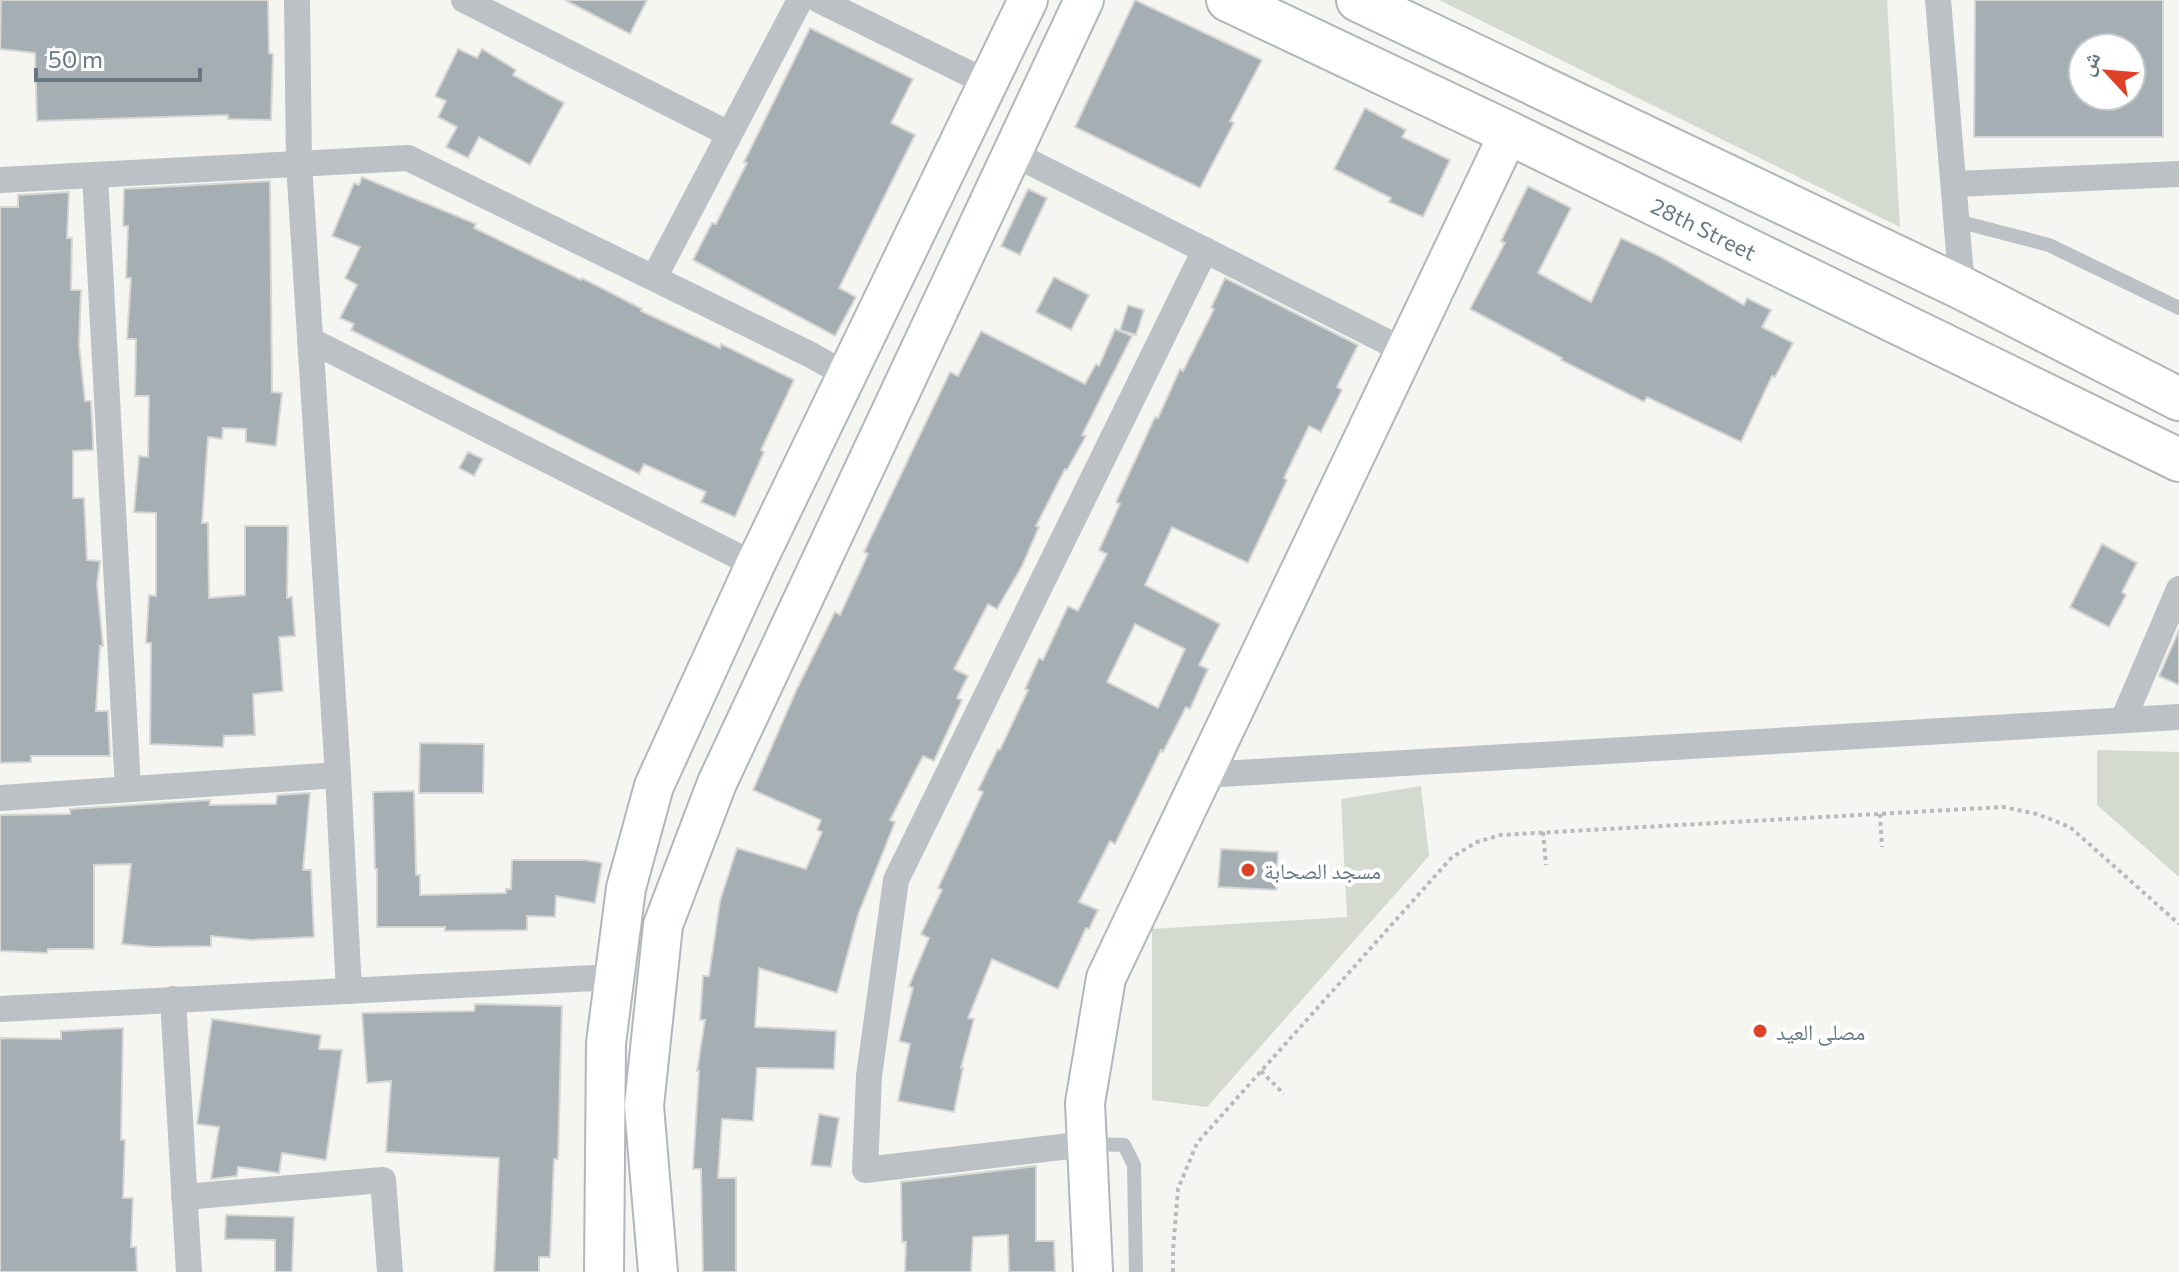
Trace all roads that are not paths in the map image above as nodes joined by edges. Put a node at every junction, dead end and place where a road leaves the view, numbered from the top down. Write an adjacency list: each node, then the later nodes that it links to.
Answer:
1 (297, 0): 16 (street)
2 (464, 0): 14 (street)
3 (800, 0): 14 (street)
4 (819, 0): 12 (street)
5 (1028, 0): 12 (street)
6 (1045, 0): 11 (street)
7 (1084, 0): 11 (street)
8 (1228, 0): 13 (main road, 28th Street)
9 (1358, 0): 24 (main road)
10 (1938, 0): 20 (street)
11 (1068, 34): 15 (street)
12 (988, 83): 28 (street)
13 (1509, 133): 27 (street); 30 (main road, 28th Street)
14 (729, 134): 23 (street)
15 (1012, 153): 22 (street); 48 (street)
16 (299, 164): 18 (street); 23 (street); 26 (street)
17 (2179, 174): 20 (street)
18 (95, 175): 19 (street); 37 (street)
19 (0, 180)
20 (1955, 184): 21 (street)
21 (1957, 221): 24 (street); 25 (lane)
22 (1205, 250): 27 (street); 43 (street)
23 (654, 278): 28 (street)
24 (1962, 288): 29 (main road)
25 (2179, 308)
26 (310, 340): 31 (street); 35 (street)
27 (1405, 351): 36 (street)
28 (848, 376): 31 (street)
29 (2179, 399)
30 (2179, 460)
31 (755, 565): 39 (street)
32 (2179, 589): 34 (street)
33 (2179, 717): 34 (street)
34 (2123, 720): 36 (street)
35 (338, 775): 37 (street); 40 (street)
36 (1203, 775): 43 (street)
37 (128, 789): 38 (street)
38 (0, 798)
39 (614, 977): 40 (street); 47 (street)
40 (349, 991): 41 (street)
41 (173, 999): 42 (street); 44 (street)
42 (0, 1009)
43 (1087, 1144): 49 (street); 50 (lane)
44 (184, 1197): 45 (street); 46 (street)
45 (189, 1272)
46 (390, 1272)
47 (604, 1272)
48 (658, 1272)
49 (1093, 1272)
50 (1136, 1272)

